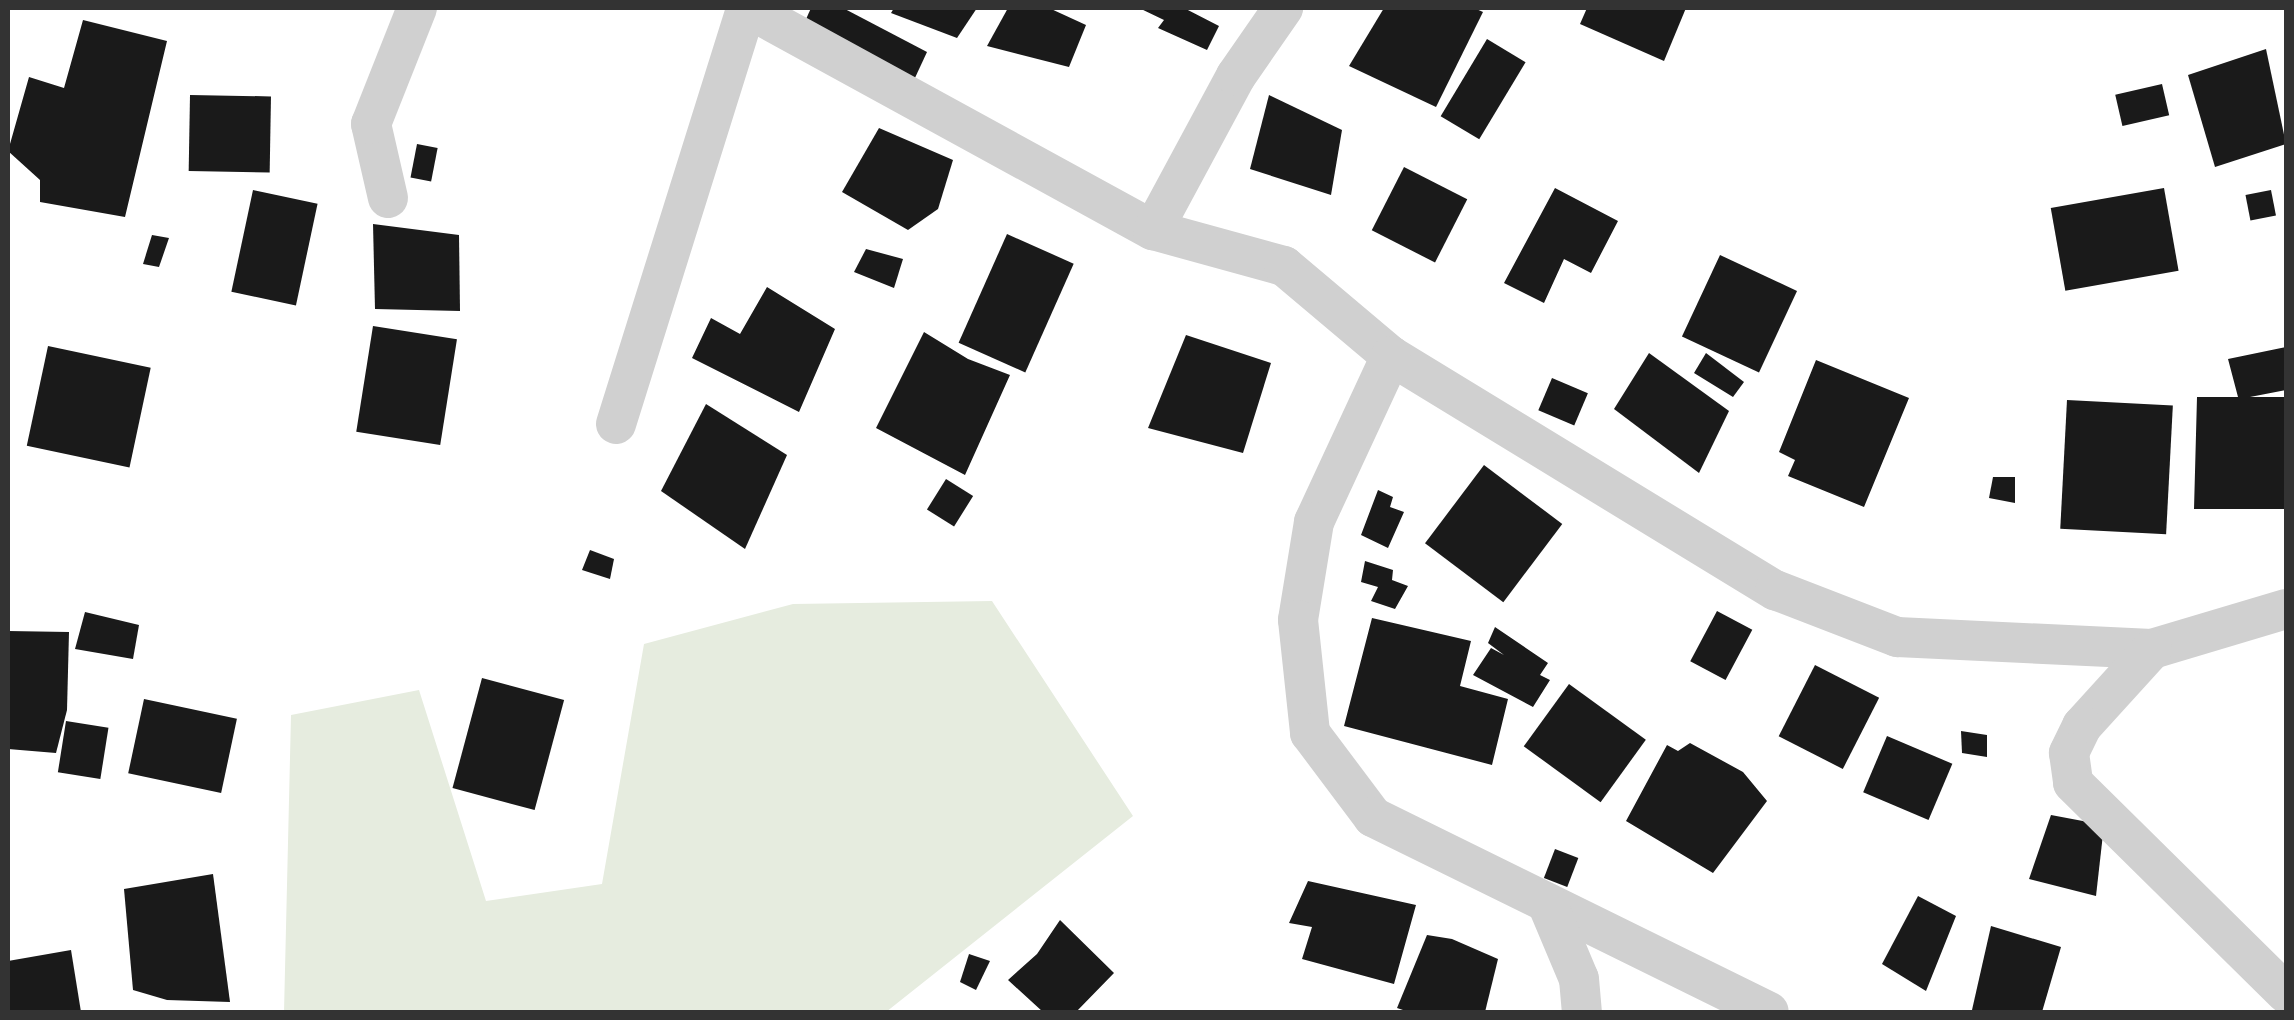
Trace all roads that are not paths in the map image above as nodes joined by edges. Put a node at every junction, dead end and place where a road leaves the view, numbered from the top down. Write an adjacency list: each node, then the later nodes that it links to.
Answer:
1 (418, 8): 4 (street)
2 (746, 8): 5 (street); 7 (street)
3 (1283, 8): 5 (street)
4 (388, 198)
5 (1153, 230): 6 (street)
6 (1392, 356): 9 (street); 10 (street)
7 (616, 424)
8 (2286, 609): 9 (street)
9 (2152, 649): 11 (street)
10 (1547, 903): 12 (street); 13 (street)
11 (2286, 993)
12 (1582, 1012)
13 (1769, 1012)

